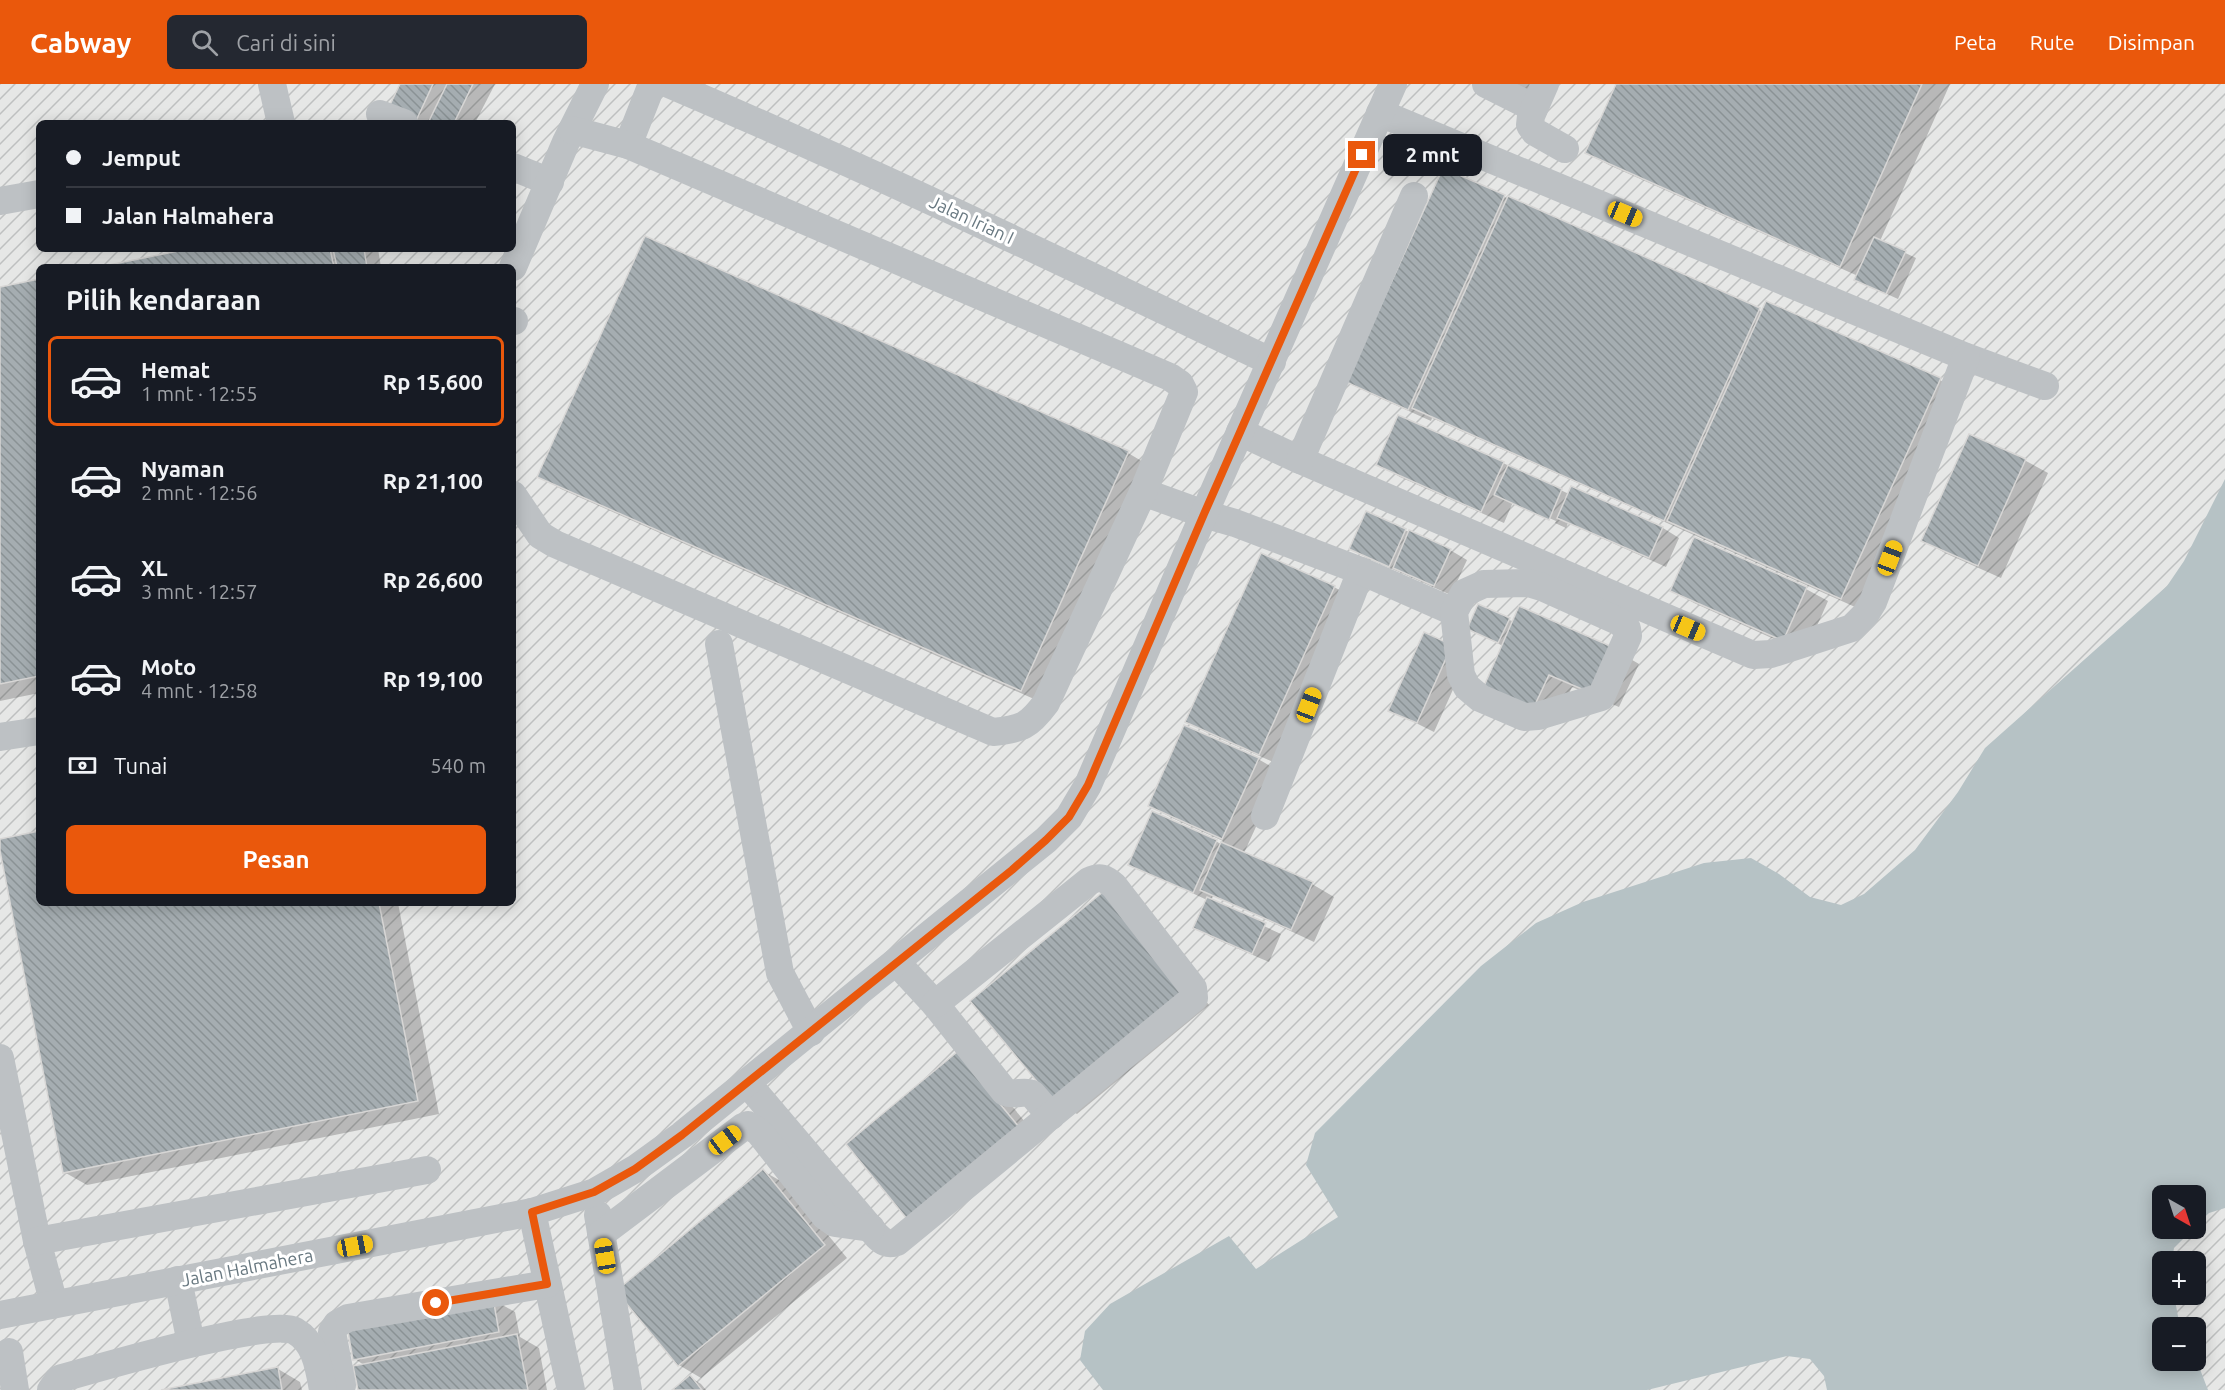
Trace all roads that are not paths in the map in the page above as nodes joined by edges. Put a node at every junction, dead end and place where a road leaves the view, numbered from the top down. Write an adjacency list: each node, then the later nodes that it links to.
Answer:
1 (272, 84): 9 (street)
2 (595, 84): 10 (street)
3 (652, 84): 11 (street)
4 (669, 84): 20 (street, Jalan Irian I)
5 (1393, 84): 8 (street, Jalan Halmahera)
6 (1486, 84): 7 (street)
7 (1540, 96): 12 (street)
8 (1380, 113): 19 (street); 20 (street, Jalan Halmahera)
9 (280, 120)
10 (573, 130): 11 (street); 14 (street)
11 (628, 145): 24 (street)
12 (1565, 149)
13 (516, 168): 14 (street)
14 (550, 182): 18 (street)
15 (36, 195): 17 (street)
16 (1413, 196): 23 (street)
17 (0, 201)
18 (514, 264)
19 (1966, 357): 21 (street); 23 (street)
20 (1272, 362): 22 (street, Jalan Halmahera)
21 (2045, 386)
22 (1240, 432): 23 (street); 26 (street, Jalan Halmahera)
23 (1300, 460)
24 (1143, 492): 25 (street); 26 (street)
25 (516, 500)
26 (1204, 514): 27 (street); 33 (street, Jalan Halmahera)
27 (1361, 572): 28 (street); 32 (street)
28 (1454, 612): 28 (street)
29 (719, 644): 35 (street)
30 (36, 731): 31 (street)
31 (0, 737)
32 (1265, 816)
33 (897, 963): 34 (street); 35 (street, Jalan Halmahera)
34 (935, 1004): 38 (street); 38 (street)
35 (811, 1032): 37 (street, Jalan Halmahera)
36 (0, 1058): 44 (street)
37 (747, 1083): 40 (street, Jalan Halmahera); 42 (street)
38 (1051, 1116): 42 (street)
39 (427, 1170): 44 (street)
40 (594, 1192): 41 (street, Jalan Halmahera); 43 (street)
41 (532, 1212): 45 (street, Jalan Halmahera); 46 (street)
42 (871, 1228): 43 (street)
43 (601, 1234): 56 (street)
44 (37, 1241): 47 (street)
45 (178, 1280): 47 (street, Jalan Halmahera); 49 (street)
46 (547, 1284): 54 (street); 55 (street)
47 (54, 1304): 48 (street, Jalan Halmahera)
48 (0, 1315)
49 (191, 1343): 52 (street); 53 (street)
50 (9, 1352): 51 (street)
51 (10, 1385)
52 (51, 1390)
53 (323, 1390)
54 (343, 1390)
55 (571, 1390)
56 (628, 1390)

